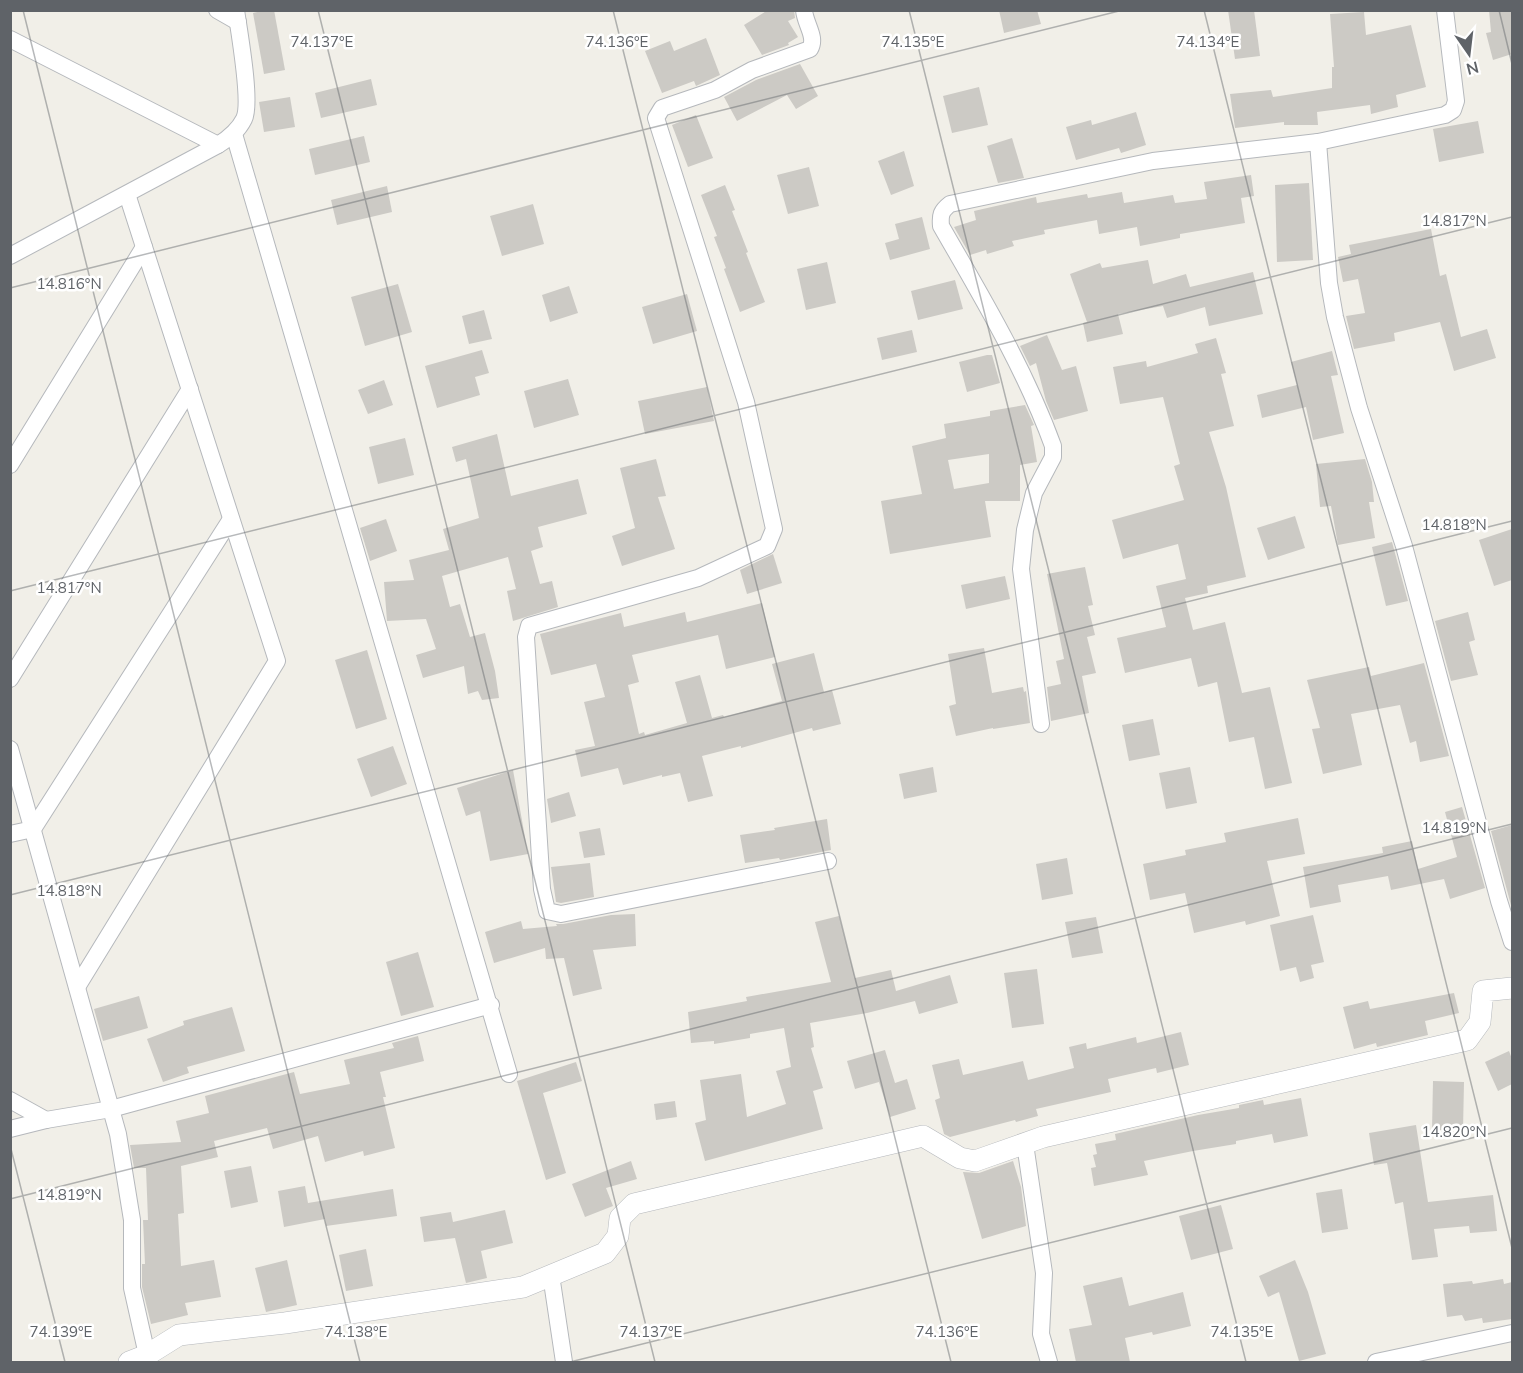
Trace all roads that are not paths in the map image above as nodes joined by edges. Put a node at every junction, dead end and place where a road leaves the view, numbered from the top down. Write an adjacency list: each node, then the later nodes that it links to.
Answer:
1 (217, 10): 4 (street)
2 (804, 10): 20 (street)
3 (1445, 10): 7 (street)
4 (237, 16): 6 (street)
5 (10, 39): 8 (street)
6 (234, 134): 8 (street); 24 (street)
7 (1318, 142): 16 (street); 21 (street)
8 (218, 146): 9 (street)
9 (127, 194): 10 (street); 11 (street)
10 (144, 247): 12 (street); 13 (street)
11 (10, 256)
12 (190, 389): 14 (street); 15 (street)
13 (10, 465)
14 (231, 519): 18 (street); 22 (street)
15 (10, 679)
16 (1041, 724)
17 (10, 749): 18 (street)
18 (33, 829): 19 (street); 22 (street)
19 (11, 835)
20 (828, 861)
21 (1512, 942)
22 (77, 987): 27 (street)
23 (1512, 988): 30 (street)
24 (491, 1005): 25 (street); 27 (street)
25 (509, 1074)
26 (10, 1100): 28 (street)
27 (111, 1109): 28 (street); 33 (street)
28 (46, 1120): 29 (street)
29 (10, 1129)
30 (1025, 1144): 31 (street); 35 (street)
31 (551, 1275): 33 (street); 34 (street)
32 (1512, 1334): 36 (street)
33 (138, 1359)
34 (564, 1362)
35 (1048, 1362)
36 (1376, 1362)

